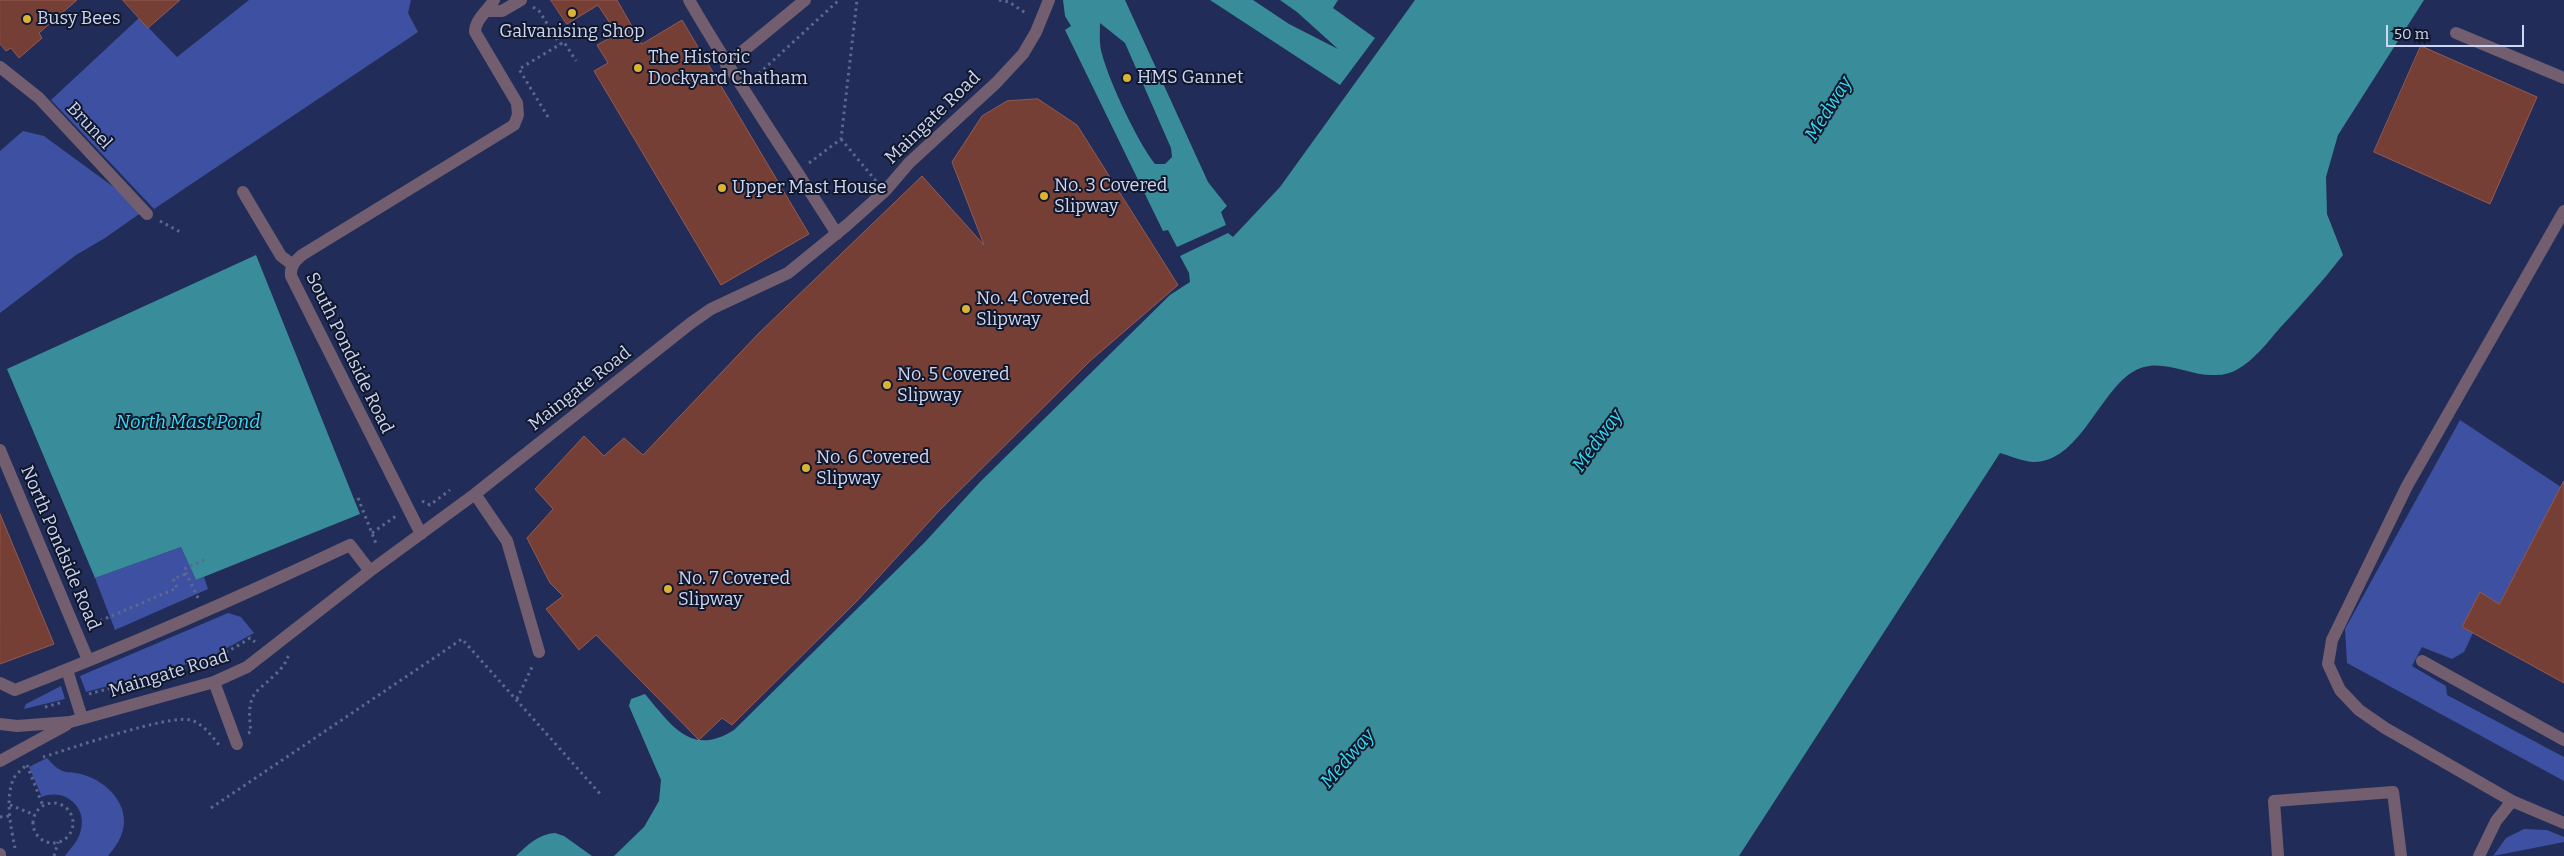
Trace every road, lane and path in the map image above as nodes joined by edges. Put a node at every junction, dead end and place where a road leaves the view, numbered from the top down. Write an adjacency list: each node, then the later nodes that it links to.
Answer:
1 (689, 0): 13 (street)
2 (805, 0): 13 (street)
3 (839, 0): 16 (path)
4 (857, 0): 18 (path)
5 (999, 0): 9 (path)
6 (1049, 0): 9 (street, Maingate Road)
7 (524, 1): 8 (street); 11 (path)
8 (491, 6): 26 (street)
9 (1040, 22): 20 (street, Maingate Road)
10 (2456, 33): 15 (street)
11 (560, 44): 12 (path); 17 (path)
12 (576, 61)
13 (726, 65): 16 (street)
14 (0, 67): 23 (street, Brunel)
15 (2564, 78)
16 (743, 89): 19 (street)
17 (548, 117)
18 (841, 139): 19 (path); 20 (path)
19 (798, 171): 25 (street)
20 (885, 191): 25 (street, Maingate Road)
21 (243, 192): 26 (street, South Pondside Road)
22 (2564, 211): 62 (street)
23 (147, 214): 24 (path)
24 (182, 233)
25 (836, 234): 29 (street, Maingate Road)
26 (292, 265): 34 (street, South Pondside Road)
27 (0, 450): 40 (street, North Pondside Road)
28 (450, 490): 31 (path)
29 (475, 494): 34 (street, Maingate Road); 44 (street)
30 (358, 498): 33 (path)
31 (418, 498)
32 (397, 516): 33 (path)
33 (372, 533): 36 (path)
34 (421, 534): 37 (street, Maingate Road)
35 (204, 560): 38 (path)
36 (361, 560): 37 (street); 39 (street)
37 (370, 571): 49 (street, Maingate Road)
38 (186, 574): 39 (path); 40 (path)
39 (204, 612): 45 (street)
40 (76, 631): 45 (street, North Pondside Road)
41 (263, 636): 42 (path)
42 (255, 642): 43 (path); 52 (path)
43 (249, 646)
44 (539, 652): 53 (path)
45 (88, 660): 48 (street)
46 (2422, 661): 57 (street)
47 (204, 668): 51 (path)
48 (67, 670): 50 (street); 52 (street)
49 (214, 682): 55 (street, Maingate Road); 58 (street)
50 (0, 683)
51 (120, 692)
52 (76, 698): 54 (path); 55 (street)
53 (517, 699): 61 (path); 65 (path)
54 (44, 708)
55 (76, 720): 56 (street); 59 (street)
56 (0, 724)
57 (2564, 740)
58 (237, 744)
59 (0, 761)
60 (27, 765): 64 (path)
61 (602, 796)
62 (2512, 801): 69 (street); 74 (street)
63 (10, 805): 66 (path)
64 (43, 806): 66 (path); 70 (path)
65 (211, 808)
66 (35, 815): 70 (path)
67 (10, 816): 68 (path)
68 (0, 817)
69 (2564, 823)
70 (58, 842): 71 (path)
71 (54, 856)
72 (2278, 856): 73 (street)
73 (2401, 856)
74 (2479, 856)

